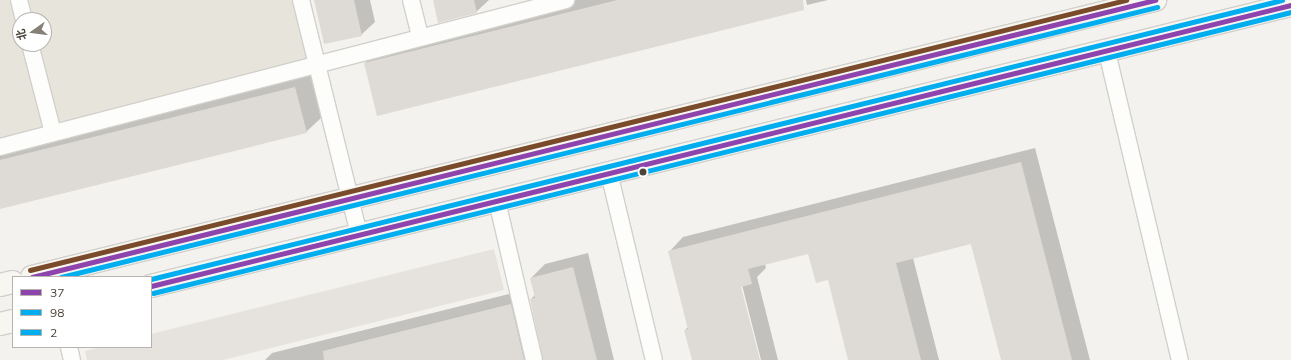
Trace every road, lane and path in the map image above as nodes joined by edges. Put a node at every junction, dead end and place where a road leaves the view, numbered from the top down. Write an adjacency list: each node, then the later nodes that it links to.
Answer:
1 (19, 0): 8 (lane)
2 (301, 0): 12 (lane)
3 (411, 0): 9 (lane)
4 (566, 0): 6 (lane)
5 (1154, 0): 16 (main road)
6 (543, 3): 9 (lane)
7 (1291, 6): 11 (main road)
8 (22, 12)
9 (420, 37): 12 (lane)
10 (32, 52): 13 (lane)
11 (1107, 52): 15 (main road); 29 (lane)
12 (316, 63): 13 (lane); 16 (lane)
13 (53, 133): 14 (lane)
14 (0, 147)
15 (609, 173): 17 (main road); 28 (lane)
16 (350, 199): 18 (lane); 19 (main road)
17 (497, 201): 18 (main road); 27 (lane)
18 (359, 235): 22 (main road)
19 (36, 276)
20 (12, 282): 21 (main road)
21 (0, 285)
22 (152, 286)
23 (12, 321): 24 (main road)
24 (0, 324)
25 (69, 348): 26 (lane)
26 (72, 360)
27 (534, 360)
28 (654, 360)
29 (1180, 360)

